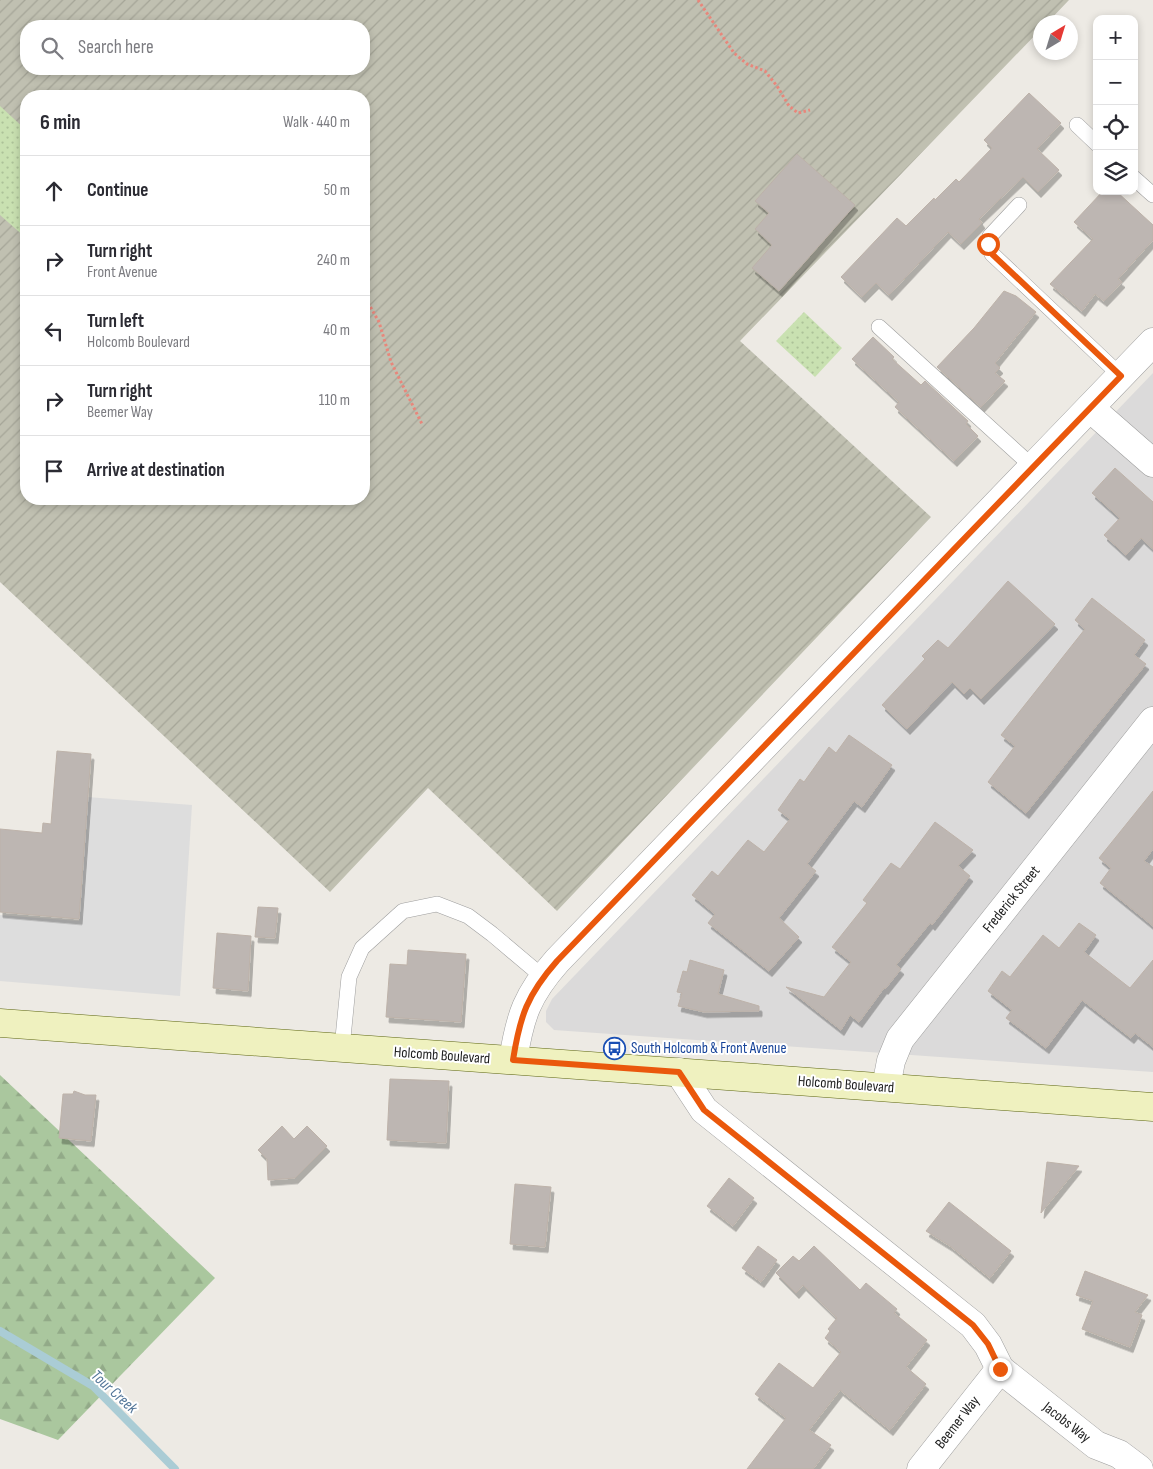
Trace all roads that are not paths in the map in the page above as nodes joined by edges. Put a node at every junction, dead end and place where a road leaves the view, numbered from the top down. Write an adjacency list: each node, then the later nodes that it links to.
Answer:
1 (1076, 126): 2 (lane)
2 (1093, 141)
3 (1138, 182): 4 (lane)
4 (1153, 195)
5 (1019, 205): 8 (lane)
6 (879, 327): 11 (lane)
7 (1153, 342): 8 (street)
8 (1121, 376): 9 (street)
9 (1090, 408): 10 (street); 11 (street)
10 (1153, 463)
11 (1033, 466): 13 (street)
12 (1153, 721): 18 (street, Frederick Street)
13 (543, 977): 15 (lane); 16 (street)
14 (0, 1023): 15 (street, Holcomb Boulevard)
15 (342, 1048): 16 (street, Holcomb Boulevard)
16 (513, 1060): 17 (street, Holcomb Boulevard)
17 (679, 1072): 18 (street, Holcomb Boulevard); 20 (street)
18 (886, 1087): 19 (street, Holcomb Boulevard)
19 (1153, 1107)
20 (1000, 1369): 21 (street, Beemer Way); 22 (street, Jacobs Way)
21 (921, 1469)
22 (1139, 1469)

